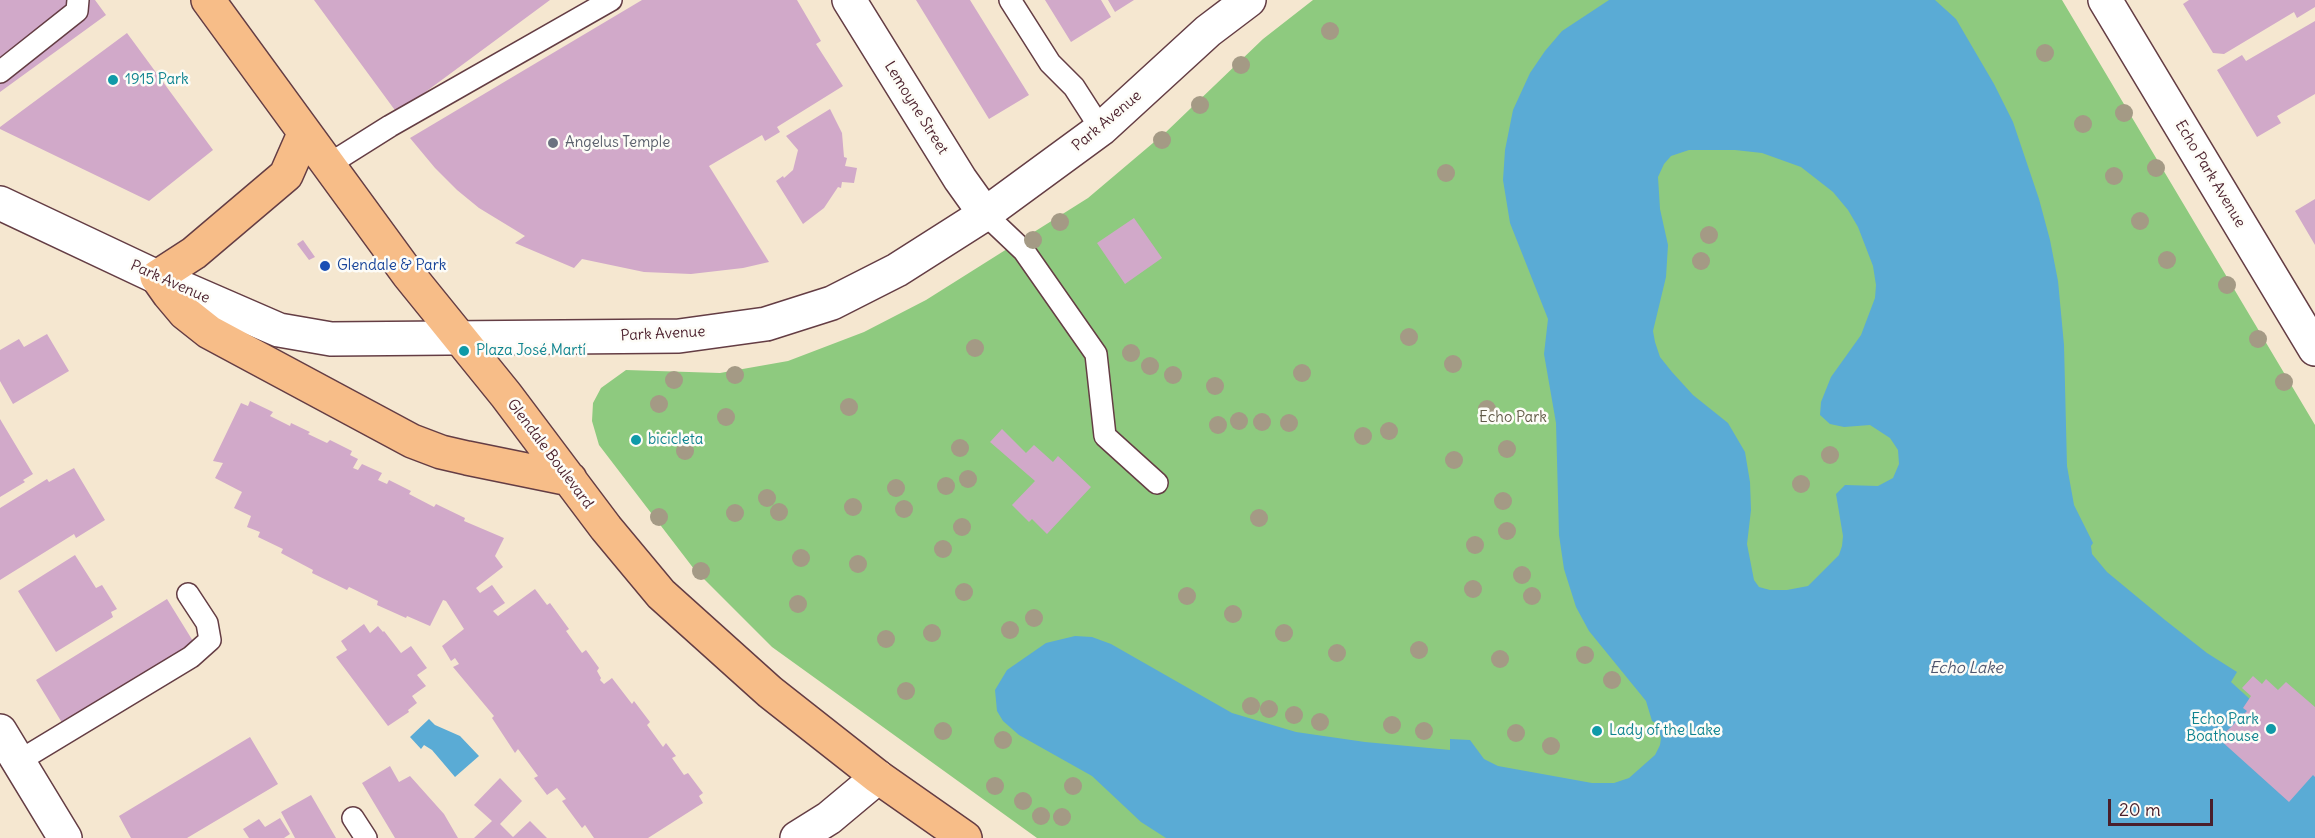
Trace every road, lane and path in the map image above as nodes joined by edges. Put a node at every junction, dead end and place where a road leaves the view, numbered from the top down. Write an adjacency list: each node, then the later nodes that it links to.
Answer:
1 (78, 0): 8 (lane)
2 (208, 0): 10 (main road, Glendale Boulevard)
3 (611, 0): 11 (lane)
4 (849, 0): 13 (street, Lemoyne Street)
5 (1010, 0): 9 (lane)
6 (1249, 0): 9 (street, Park Avenue)
7 (2105, 0): 16 (street, Echo Park Avenue)
8 (0, 72)
9 (1101, 129): 13 (street, Park Avenue)
10 (304, 134): 11 (main road, Glendale Boulevard); 14 (main road)
11 (328, 165): 15 (main road, Glendale Boulevard)
12 (0, 203): 14 (street, Park Avenue)
13 (985, 214): 15 (street, Park Avenue); 18 (lane)
14 (157, 277): 15 (street, Park Avenue); 17 (main road)
15 (458, 338): 17 (main road, Glendale Boulevard)
16 (2315, 349)
17 (570, 479): 22 (main road, Glendale Boulevard)
18 (1157, 483)
19 (188, 594): 21 (lane)
20 (0, 731): 21 (street)
21 (19, 761): 24 (street)
22 (878, 777): 26 (street); 27 (main road, Glendale Boulevard)
23 (353, 818): 25 (lane)
24 (65, 838)
25 (366, 838)
26 (797, 838)
27 (965, 838)

